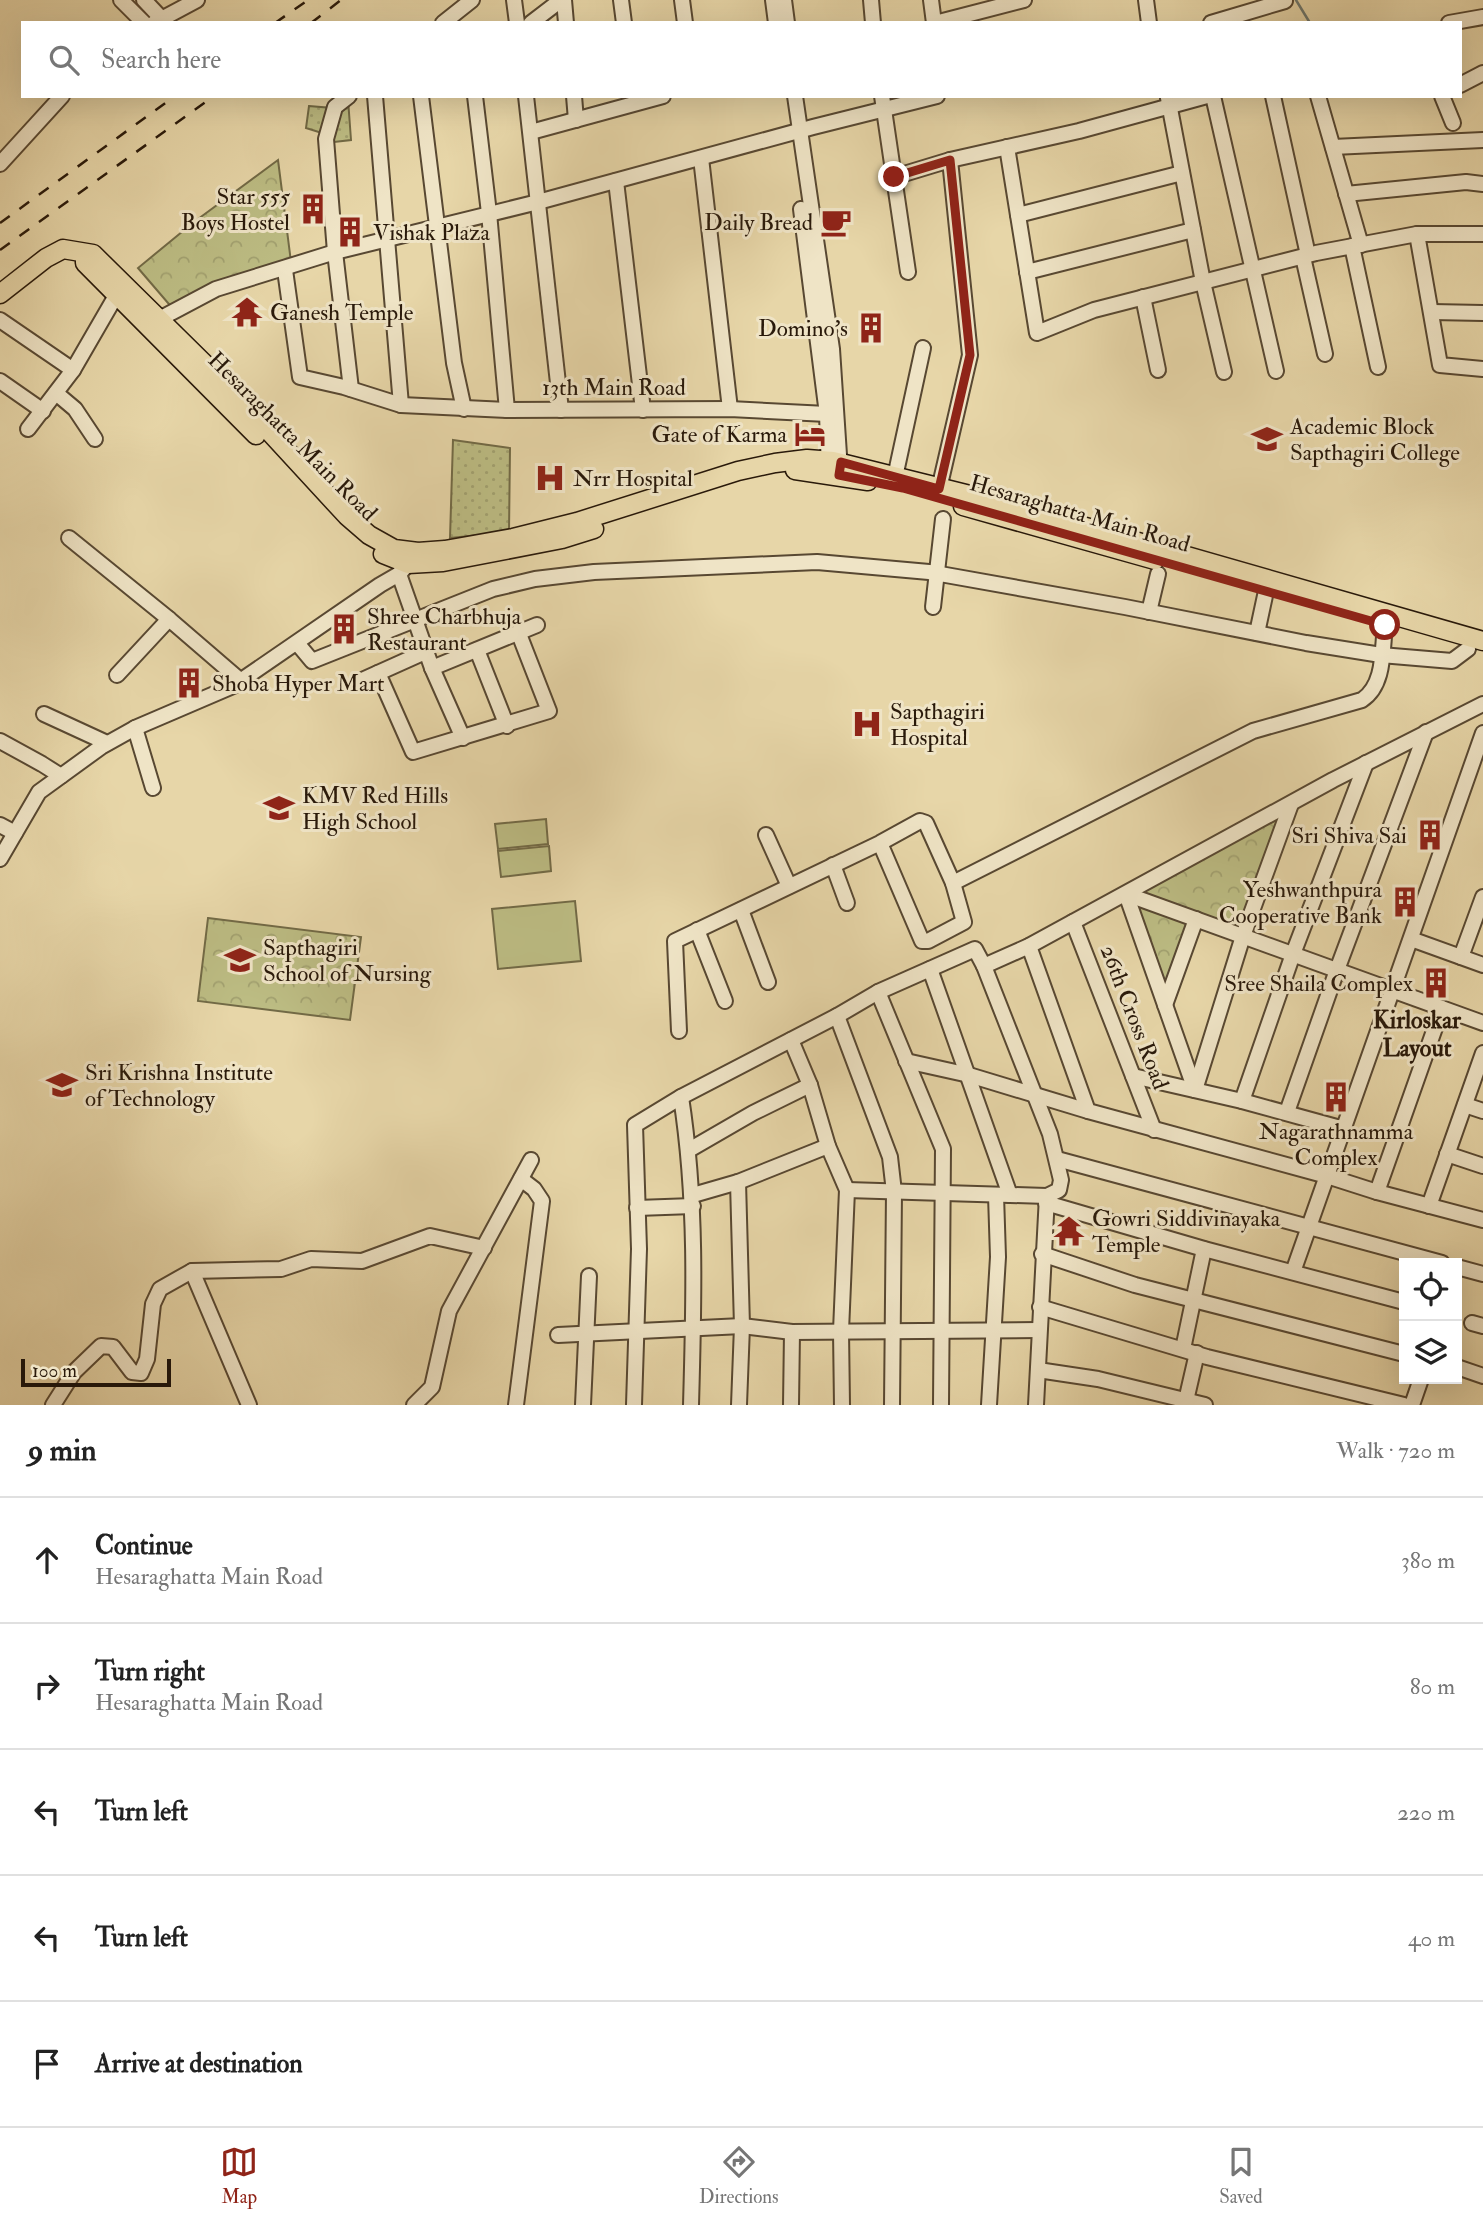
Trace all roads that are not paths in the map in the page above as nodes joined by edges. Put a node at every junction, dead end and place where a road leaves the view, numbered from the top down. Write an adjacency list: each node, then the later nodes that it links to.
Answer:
1 (121, 0): 18 (street)
2 (144, 0): 19 (street)
3 (197, 0): 19 (street)
4 (514, 0): 22 (street)
5 (563, 0): 23 (street); 24 (street)
6 (621, 0): 25 (street)
7 (682, 0): 26 (street)
8 (773, 0): 27 (street)
9 (784, 0): 28 (street)
10 (871, 0): 29 (street)
11 (931, 0): 30 (street)
12 (1024, 0): 16 (street)
13 (1146, 0): 32 (street)
14 (1285, 1): 33 (street)
15 (468, 3): 20 (street); 21 (street)
16 (987, 5): 31 (street)
17 (1483, 18): 34 (street)
18 (142, 21)
19 (157, 21)
20 (446, 21)
21 (466, 21)
22 (517, 21)
23 (534, 21)
24 (566, 21)
25 (624, 21)
26 (685, 21)
27 (776, 21)
28 (787, 21)
29 (873, 21)
30 (935, 21)
31 (941, 21)
32 (1149, 21)
33 (1218, 21)
34 (1462, 21)
35 (1483, 73): 36 (street)
36 (1462, 84)
37 (60, 98): 64 (street)
38 (346, 98): 79 (street)
39 (375, 98): 77 (street)
40 (421, 98): 73 (street)
41 (475, 98): 71 (street)
42 (526, 98): 57 (street)
43 (573, 98): 55 (street)
44 (788, 98): 58 (street)
45 (795, 98): 58 (street)
46 (922, 98): 54 (street)
47 (1192, 98): 53 (street)
48 (1213, 98): 81 (street)
49 (1273, 98): 80 (street)
50 (1319, 98): 61 (street)
51 (1443, 98): 56 (street)
52 (633, 100): 55 (street)
53 (1169, 101): 60 (street); 65 (street)
54 (883, 103): 58 (street); 66 (street)
55 (576, 120): 57 (street)
56 (1452, 122)
57 (531, 132): 70 (street)
58 (796, 132): 62 (street); 111 (street); 114 (street)
59 (1483, 140): 61 (street)
60 (1007, 147): 63 (street); 72 (street)
61 (1333, 148): 69 (street)
62 (701, 158): 67 (street); 106 (street)
63 (950, 160): 66 (street); 116 (street)
64 (0, 164)
65 (1182, 173): 72 (street); 74 (street)
66 (894, 177): 83 (street)
67 (616, 181): 70 (street); 109 (street)
68 (1483, 184): 69 (street)
69 (1346, 194): 78 (street)
70 (538, 202): 71 (street); 108 (street)
71 (489, 213): 73 (street); 107 (street)
72 (1018, 215): 84 (street)
73 (438, 226): 77 (street); 105 (street)
74 (1193, 230): 84 (street); 85 (street)
75 (1418, 234): 76 (street); 78 (street); 89 (street)
76 (1483, 234)
77 (387, 239): 79 (street); 104 (street)
78 (1357, 245): 80 (street); 95 (street)
79 (335, 252): 82 (street); 102 (street)
80 (1306, 256): 81 (street); 94 (street)
81 (1253, 269): 85 (street); 99 (street)
82 (285, 270): 92 (street); 102 (street, 13th Main Road)
83 (908, 272)
84 (1027, 272): 88 (street)
85 (1203, 282): 88 (street); 100 (street)
86 (120, 288): 87 (main road, Hesaraghatta Main Road); 92 (main road, Hesaraghatta Main Road); 97 (street)
87 (0, 294)
88 (1143, 297): 98 (street)
89 (1432, 312): 90 (street); 96 (street)
90 (1483, 313)
91 (0, 320): 97 (street)
92 (154, 322): 119 (main road, Hesaraghatta Main Road)
93 (923, 348): 115 (street)
94 (1325, 354)
95 (1378, 367)
96 (1483, 369)
97 (72, 370): 103 (street)
98 (1157, 370)
99 (1276, 371)
100 (1224, 372)
101 (0, 381): 110 (street)
102 (351, 389): 104 (street, 13th Main Road)
103 (56, 393): 110 (street); 113 (street)
104 (401, 405): 105 (street, 13th Main Road)
105 (464, 409): 107 (street, 13th Main Road)
106 (730, 409): 109 (street, 13th Main Road); 111 (street, 13th Main Road)
107 (507, 410): 108 (street, 13th Main Road)
108 (561, 410): 109 (street, 13th Main Road)
109 (643, 410)
110 (43, 411): 112 (street)
111 (828, 414): 114 (street)
112 (28, 429)
113 (95, 439)
114 (834, 468): 115 (main road, Hesaraghatta Main Road); 119 (main road, Hesaraghatta Main Road); 122 (main road, Hesaraghatta Main Road)
115 (895, 477): 116 (main road, Hesaraghatta Main Road)
116 (939, 489): 132 (main road, Hesaraghatta Main Road)
117 (943, 519): 120 (street)
118 (69, 538): 125 (street)
119 (402, 560): 126 (street); 131 (street)
120 (937, 573): 123 (street); 124 (street); 126 (street)
121 (1158, 574): 124 (street)
122 (1266, 591): 128 (main road, Hesaraghatta Main Road); 129 (street)
123 (933, 607)
124 (1149, 612): 129 (street)
125 (169, 619): 138 (street); 139 (street)
126 (415, 620): 131 (street); 134 (street)
127 (537, 625): 130 (street)
128 (1385, 625): 132 (main road, Hesaraghatta Main Road); 135 (street)
129 (1256, 633): 135 (street)
130 (519, 634): 133 (street); 143 (street)
131 (297, 643): 139 (street)
132 (1476, 645): 135 (street)
133 (477, 650): 136 (street); 143 (street)
134 (426, 651): 136 (street); 137 (street)
135 (1381, 655): 160 (street)
136 (432, 668): 146 (street)
137 (378, 673): 140 (street); 146 (street)
138 (117, 675)
139 (241, 681): 144 (street)
140 (358, 682)
141 (1483, 704): 145 (street)
142 (44, 714): 149 (street)
143 (507, 726): 146 (street)
144 (135, 728): 149 (street); 152 (street)
145 (1426, 732): 150 (street); 177 (street)
146 (463, 738)
147 (1482, 740): 170 (street)
148 (0, 741): 151 (street)
149 (107, 743): 151 (street)
150 (1366, 763): 153 (street); 172 (street)
151 (61, 776): 155 (street)
152 (153, 788)
153 (1291, 804): 162 (street); 169 (street)
154 (0, 825): 155 (street)
155 (15, 832): 158 (street)
156 (766, 835): 161 (street)
157 (880, 843): 159 (street); 160 (street); 160 (street)
158 (0, 859)
159 (833, 865): 161 (street); 164 (street)
160 (953, 884)
161 (789, 886): 165 (street)
162 (1126, 894): 166 (street); 167 (street); 182 (street)
163 (1483, 897): 173 (street)
164 (846, 903)
165 (741, 910): 168 (street); 178 (street)
166 (1196, 919): 169 (street); 182 (street)
167 (1073, 922): 171 (street); 191 (street, 26th Cross Road)
168 (697, 930): 181 (street); 186 (street)
169 (1243, 936): 172 (street); 193 (street)
170 (1411, 939): 173 (street); 179 (street)
171 (1029, 946): 175 (street); 198 (street)
172 (1293, 954): 177 (street); 196 (street)
173 (1461, 957): 174 (street)
174 (1483, 965)
175 (984, 966): 176 (street); 194 (street)
176 (930, 969): 180 (street); 190 (street)
177 (1337, 970): 179 (street); 200 (street)
178 (768, 982)
179 (1393, 990): 183 (street); 202 (street)
180 (878, 992): 184 (street); 189 (street)
181 (725, 1001)
182 (1165, 1005): 193 (street)
183 (1442, 1008): 185 (street); 214 (street)
184 (837, 1016): 187 (street); 213 (street)
185 (1483, 1023)
186 (679, 1031)
187 (791, 1040): 192 (street); 195 (street)
188 (1483, 1053): 197 (street)
189 (906, 1061): 190 (street); 215 (street)
190 (969, 1075): 194 (street); 216 (street)
191 (1133, 1076): 193 (street); 201 (street, 26th Cross Road)
192 (810, 1085): 203 (street); 204 (street)
193 (1195, 1090): 196 (street)
194 (1034, 1093): 198 (street); 206 (street)
195 (681, 1097): 204 (street); 220 (street)
196 (1242, 1101): 200 (street)
197 (1465, 1105): 199 (street); 205 (street)
198 (1088, 1111): 201 (street)
199 (1483, 1111)
200 (1287, 1112): 202 (street)
201 (1154, 1129): 209 (street)
202 (1344, 1129): 209 (street)
203 (828, 1146): 211 (street); 212 (street)
204 (689, 1150): 218 (street)
205 (1447, 1154): 208 (street); 219 (street)
206 (1057, 1159): 217 (street); 222 (street)
207 (531, 1160): 210 (street)
208 (1483, 1166)
209 (1327, 1176): 214 (street); 222 (street)
210 (521, 1179): 223 (street); 256 (street)
211 (738, 1182): 218 (street); 235 (street)
212 (847, 1190): 213 (street); 242 (street)
213 (894, 1192): 215 (street); 239 (street)
214 (1377, 1192): 219 (street)
215 (943, 1194): 216 (street); 237 (street)
216 (1003, 1195): 217 (street); 238 (street)
217 (1046, 1200): 224 (street); 225 (street)
218 (693, 1201): 220 (street); 236 (street)
219 (1429, 1206): 221 (street)
220 (637, 1208): 241 (street)
221 (1483, 1220)
222 (1309, 1227): 226 (street); 229 (street)
223 (484, 1248): 228 (street); 255 (street)
224 (1204, 1249): 229 (street); 232 (street)
225 (1042, 1254): 232 (street); 234 (street)
226 (1424, 1258)
227 (1462, 1268): 230 (street)
228 (192, 1271): 253 (street); 254 (street)
229 (1293, 1272): 233 (street)
230 (1483, 1273)
231 (589, 1276): 244 (street)
232 (1195, 1300): 246 (street); 247 (street)
233 (1399, 1301)
234 (1040, 1307): 240 (street); 246 (street)
235 (742, 1326): 236 (street); 243 (street); 260 (street)
236 (693, 1329): 241 (street); 259 (street)
237 (943, 1329): 238 (street); 239 (street); 264 (street)
238 (993, 1329): 240 (street); 265 (street)
239 (893, 1330): 242 (street); 263 (street)
240 (1039, 1330): 249 (street)
241 (636, 1331): 244 (street); 258 (street)
242 (841, 1331): 243 (street); 262 (street)
243 (792, 1332): 261 (street)
244 (585, 1334): 245 (street); 257 (street)
245 (558, 1335)
246 (1190, 1351): 252 (street); 268 (street)
247 (1399, 1353)
248 (1462, 1369): 250 (street)
249 (1038, 1370): 252 (street); 266 (street)
250 (1483, 1376)
251 (1419, 1384): 269 (street)
252 (1185, 1403): 267 (street)
253 (53, 1405)
254 (249, 1405)
255 (414, 1405)
256 (516, 1405)
257 (583, 1405)
258 (634, 1405)
259 (691, 1405)
260 (739, 1405)
261 (791, 1405)
262 (842, 1405)
263 (892, 1405)
264 (942, 1405)
265 (989, 1405)
266 (1036, 1405)
267 (1205, 1405)
268 (1404, 1405)
269 (1412, 1405)

